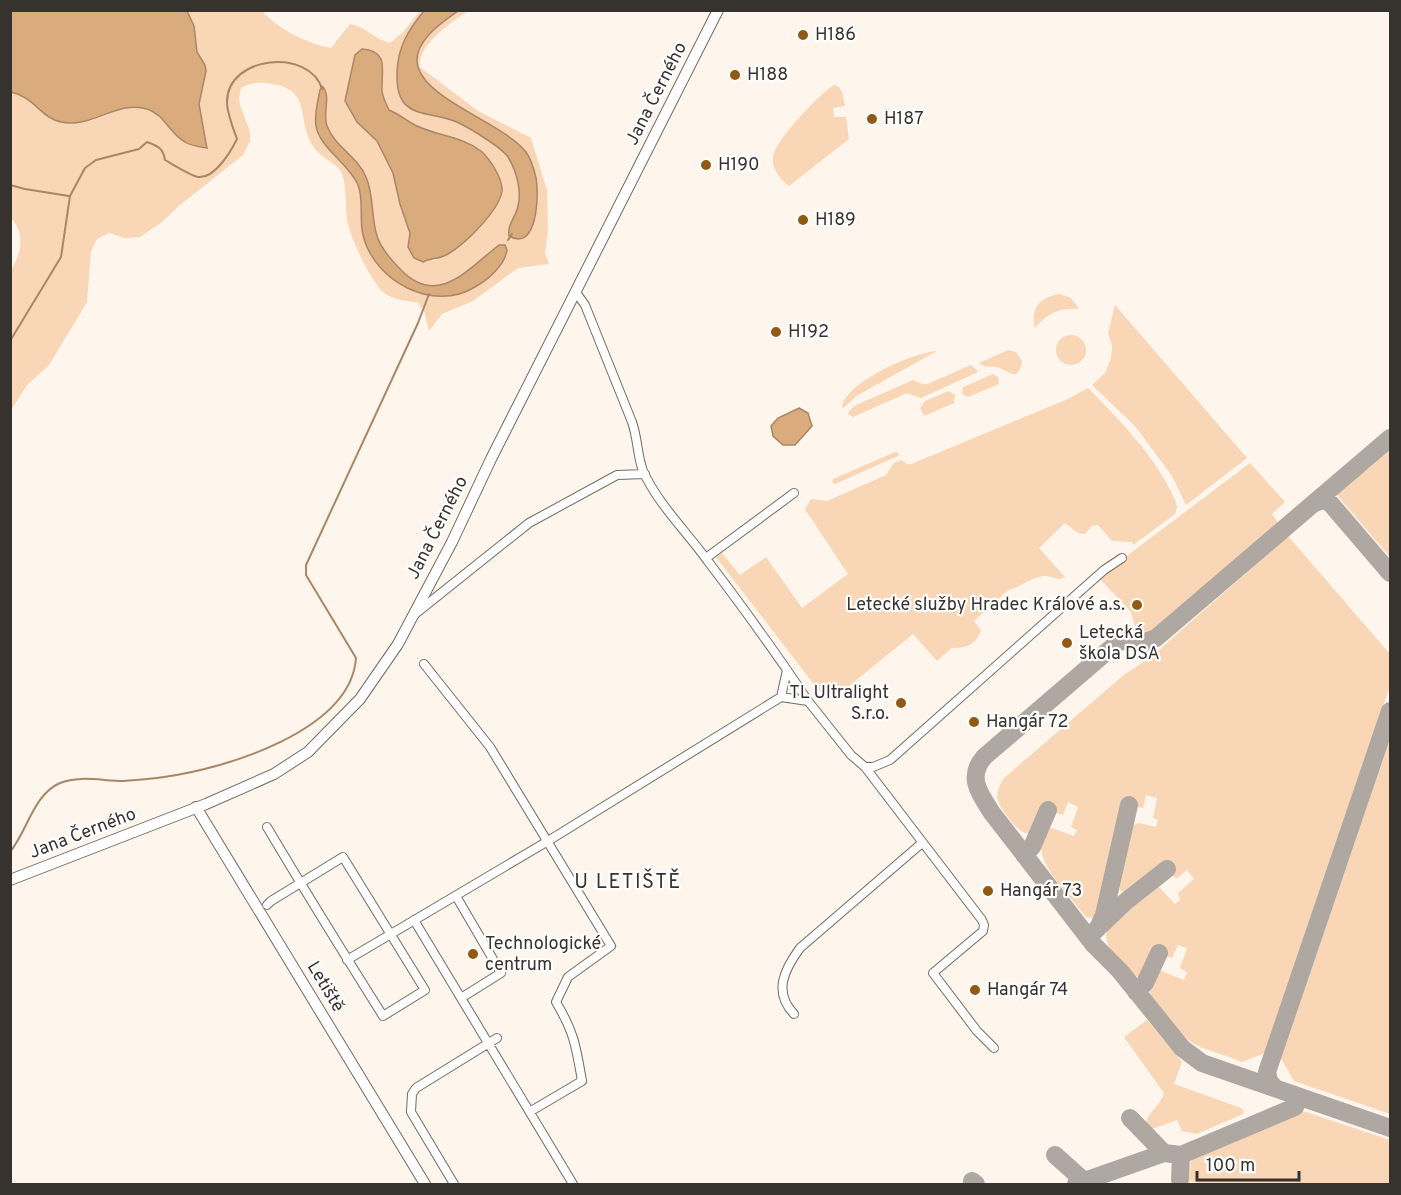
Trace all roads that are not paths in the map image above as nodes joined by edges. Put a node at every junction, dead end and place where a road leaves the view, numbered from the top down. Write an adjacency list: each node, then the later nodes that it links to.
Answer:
1 (718, 10): 2 (street, Jana Černého)
2 (575, 291): 3 (street); 7 (street, Jana Černého)
3 (645, 474): 5 (street); 7 (street)
4 (794, 493): 5 (street)
5 (706, 558): 9 (street)
6 (1122, 558): 12 (street)
7 (412, 616): 13 (street, Jana Černého)
8 (424, 664): 15 (street)
9 (787, 670): 10 (street); 11 (street)
10 (781, 698): 11 (street); 15 (street)
11 (808, 701): 12 (street)
12 (865, 767): 16 (street)
13 (196, 807): 17 (street, Jana Černého); 31 (street, Letiště)
14 (267, 827): 18 (street)
15 (548, 840): 19 (street); 29 (street)
16 (922, 843): 25 (street); 28 (street)
17 (10, 880)
18 (301, 884): 20 (street); 22 (street); 23 (street)
19 (456, 896): 21 (street); 24 (street)
20 (267, 904)
21 (414, 920): 22 (street); 24 (street)
22 (391, 933): 23 (street); 23 (street)
23 (347, 960)
24 (461, 998): 27 (street)
25 (794, 1014)
26 (497, 1038): 27 (street)
27 (488, 1042): 29 (street); 32 (street)
28 (994, 1048)
29 (531, 1111): 30 (street)
30 (571, 1181): 33 (street)
31 (425, 1185)
32 (454, 1185)
33 (560, 1185)

